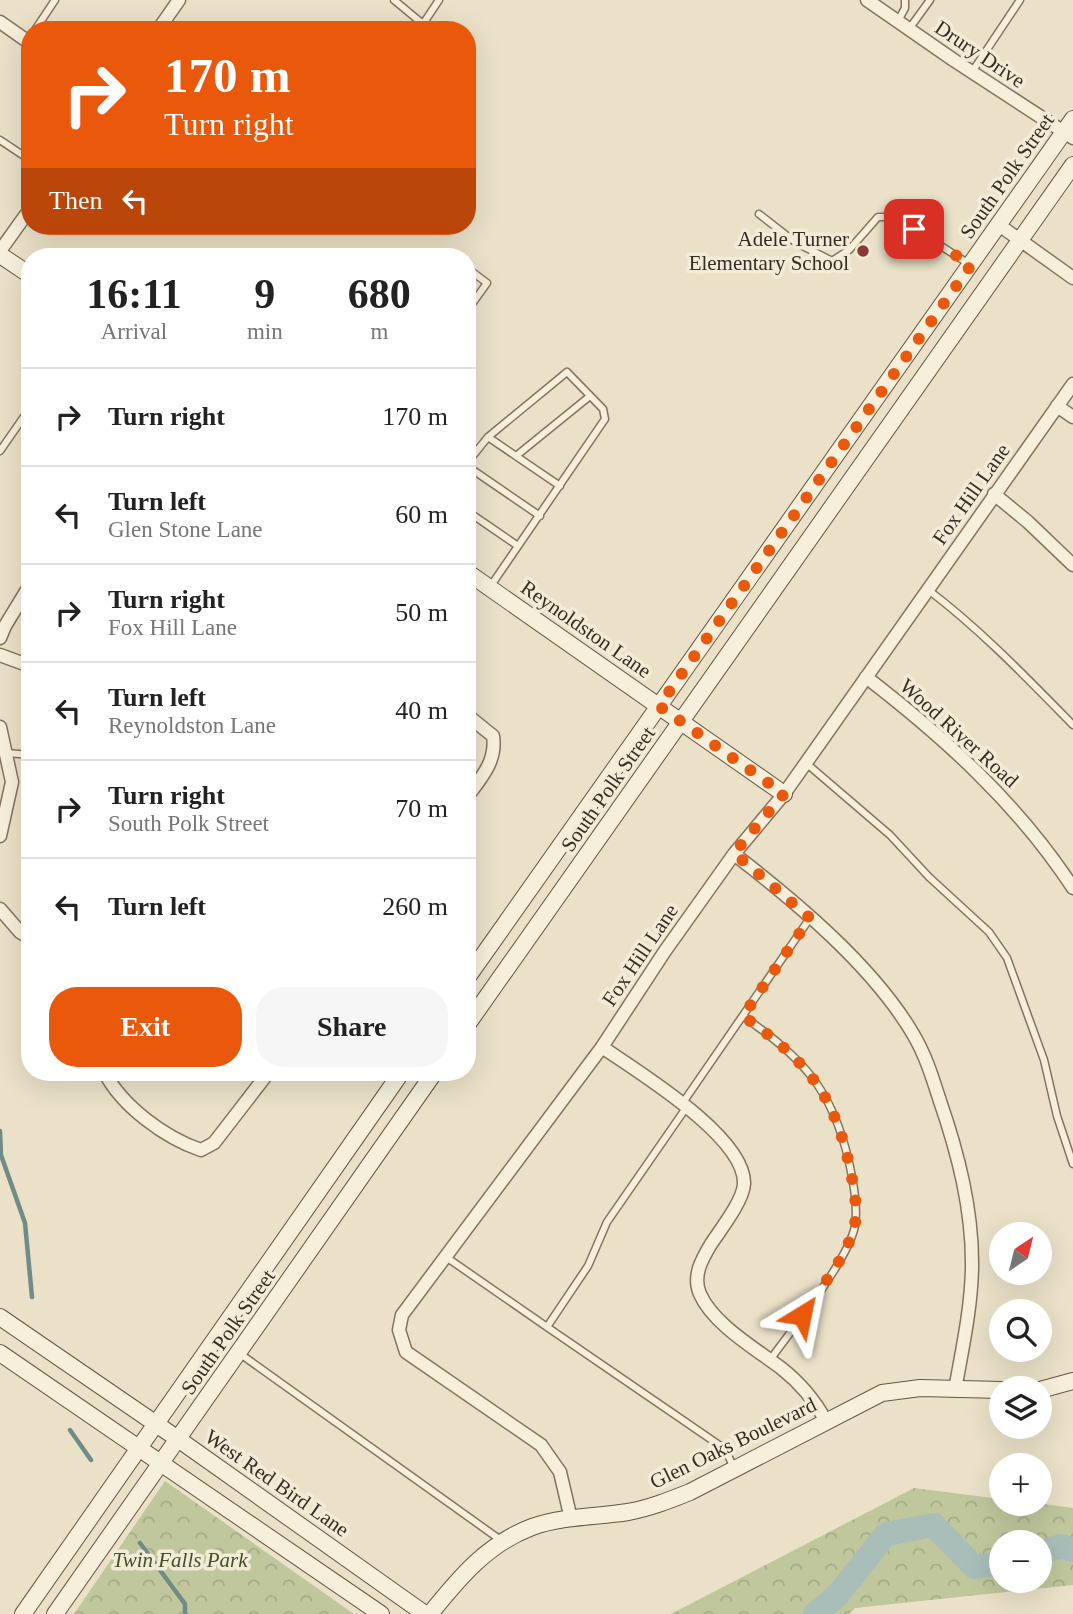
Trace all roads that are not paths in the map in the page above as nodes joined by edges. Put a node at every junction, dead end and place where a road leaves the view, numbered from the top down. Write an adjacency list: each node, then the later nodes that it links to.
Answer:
1 (55, 0): 9 (lane)
2 (179, 0): 10 (street)
3 (394, 0): 11 (lane)
4 (439, 0): 12 (lane)
5 (867, 0): 14 (street, Drury Drive)
6 (905, 0): 14 (lane)
7 (930, 0): 15 (lane)
8 (1020, 0): 17 (lane)
9 (41, 21)
10 (164, 21)
11 (419, 21)
12 (425, 21)
13 (0, 22): 16 (street)
14 (898, 22): 15 (street, Drury Drive)
15 (909, 29): 17 (street, Drury Drive)
16 (21, 36)
17 (972, 72): 18 (street, Drury Drive)
18 (1070, 130): 24 (main road, South Polk Street)
19 (0, 140): 20 (lane)
20 (21, 154)
21 (1073, 166): 25 (main road, South Polk Street)
22 (759, 214): 27 (lane)
23 (21, 222): 26 (street)
24 (999, 225): 25 (street); 27 (main road, South Polk Street)
25 (1020, 239): 30 (street); 57 (main road, South Polk Street)
26 (0, 253): 28 (main road)
27 (971, 265): 56 (main road, South Polk Street)
28 (21, 268)
29 (476, 275): 31 (lane)
30 (1073, 278)
31 (476, 298)
32 (1073, 384): 34 (street, Fox Hill Lane)
33 (590, 396): 37 (lane); 40 (lane); 42 (lane)
34 (1057, 406): 35 (street); 43 (street, Fox Hill Lane)
35 (1073, 417)
36 (21, 421): 38 (lane)
37 (488, 437): 39 (lane); 40 (lane)
38 (0, 452)
39 (476, 452)
40 (516, 456): 42 (lane)
41 (476, 470): 44 (lane)
42 (559, 486): 44 (lane)
43 (994, 494): 47 (street); 50 (street, Fox Hill Lane)
44 (540, 516): 46 (lane)
45 (476, 517): 46 (lane)
46 (518, 546): 49 (lane)
47 (1073, 565)
48 (476, 578): 49 (main road, Reynoldston Lane)
49 (489, 587): 56 (main road, Reynoldston Lane)
50 (927, 589): 55 (street, Fox Hill Lane); 59 (lane)
51 (21, 600): 52 (street)
52 (0, 638)
53 (0, 655): 54 (street)
54 (21, 663)
55 (866, 677): 63 (street, Fox Hill Lane); 68 (street, Wood River Road)
56 (659, 706): 57 (main road, Reynoldston Lane); 72 (main road, South Polk Street)
57 (681, 721): 65 (main road, Reynoldston Lane); 73 (main road, South Polk Street)
58 (476, 722): 64 (street)
59 (1073, 725)
60 (0, 727): 61 (street)
61 (7, 753): 62 (lane); 66 (street)
62 (21, 754)
63 (806, 763): 65 (street, Fox Hill Lane); 81 (lane)
64 (476, 784)
65 (784, 794): 67 (street, Fox Hill Lane)
66 (0, 836)
67 (734, 853): 70 (street); 75 (street, Fox Hill Lane)
68 (1073, 888)
69 (0, 909): 71 (street)
70 (810, 918): 74 (lane); 90 (street)
71 (21, 933)
72 (476, 965)
73 (476, 1012)
74 (743, 1016): 80 (lane); 87 (lane)
75 (602, 1047): 80 (street); 82 (street, Fox Hill Lane)
76 (109, 1081): 77 (street)
77 (261, 1081)
78 (395, 1081): 93 (main road, South Polk Street)
79 (427, 1081): 86 (main road, South Polk Street)
80 (684, 1106): 84 (lane); 87 (street)
81 (1073, 1164)
82 (444, 1256): 84 (lane); 98 (street, Fox Hill Lane)
83 (0, 1317): 93 (main road, West Red Bird Lane)
84 (547, 1327): 97 (lane)
85 (0, 1353): 95 (main road)
86 (239, 1353): 94 (main road, South Polk Street); 99 (lane)
87 (770, 1360): 92 (street)
88 (1073, 1381): 89 (main road)
89 (1052, 1387)
90 (955, 1390): 91 (main road, Glen Oaks Boulevard); 92 (main road, Glen Oaks Boulevard)
91 (989, 1391)
92 (826, 1421): 97 (main road, Glen Oaks Boulevard)
93 (155, 1424): 94 (main road, West Red Bird Lane); 95 (main road, South Polk Street)
94 (178, 1439): 96 (main road, South Polk Street); 103 (main road, West Red Bird Lane)
95 (139, 1448): 96 (main road); 100 (main road, South Polk Street)
96 (160, 1462): 101 (main road, South Polk Street); 102 (main road)
97 (734, 1468): 98 (main road, Glen Oaks Boulevard)
98 (570, 1519): 99 (main road, Glen Oaks Boulevard)
99 (503, 1542): 103 (main road, Glen Oaks Boulevard)
100 (23, 1614)
101 (55, 1614)
102 (381, 1614)
103 (428, 1614)

